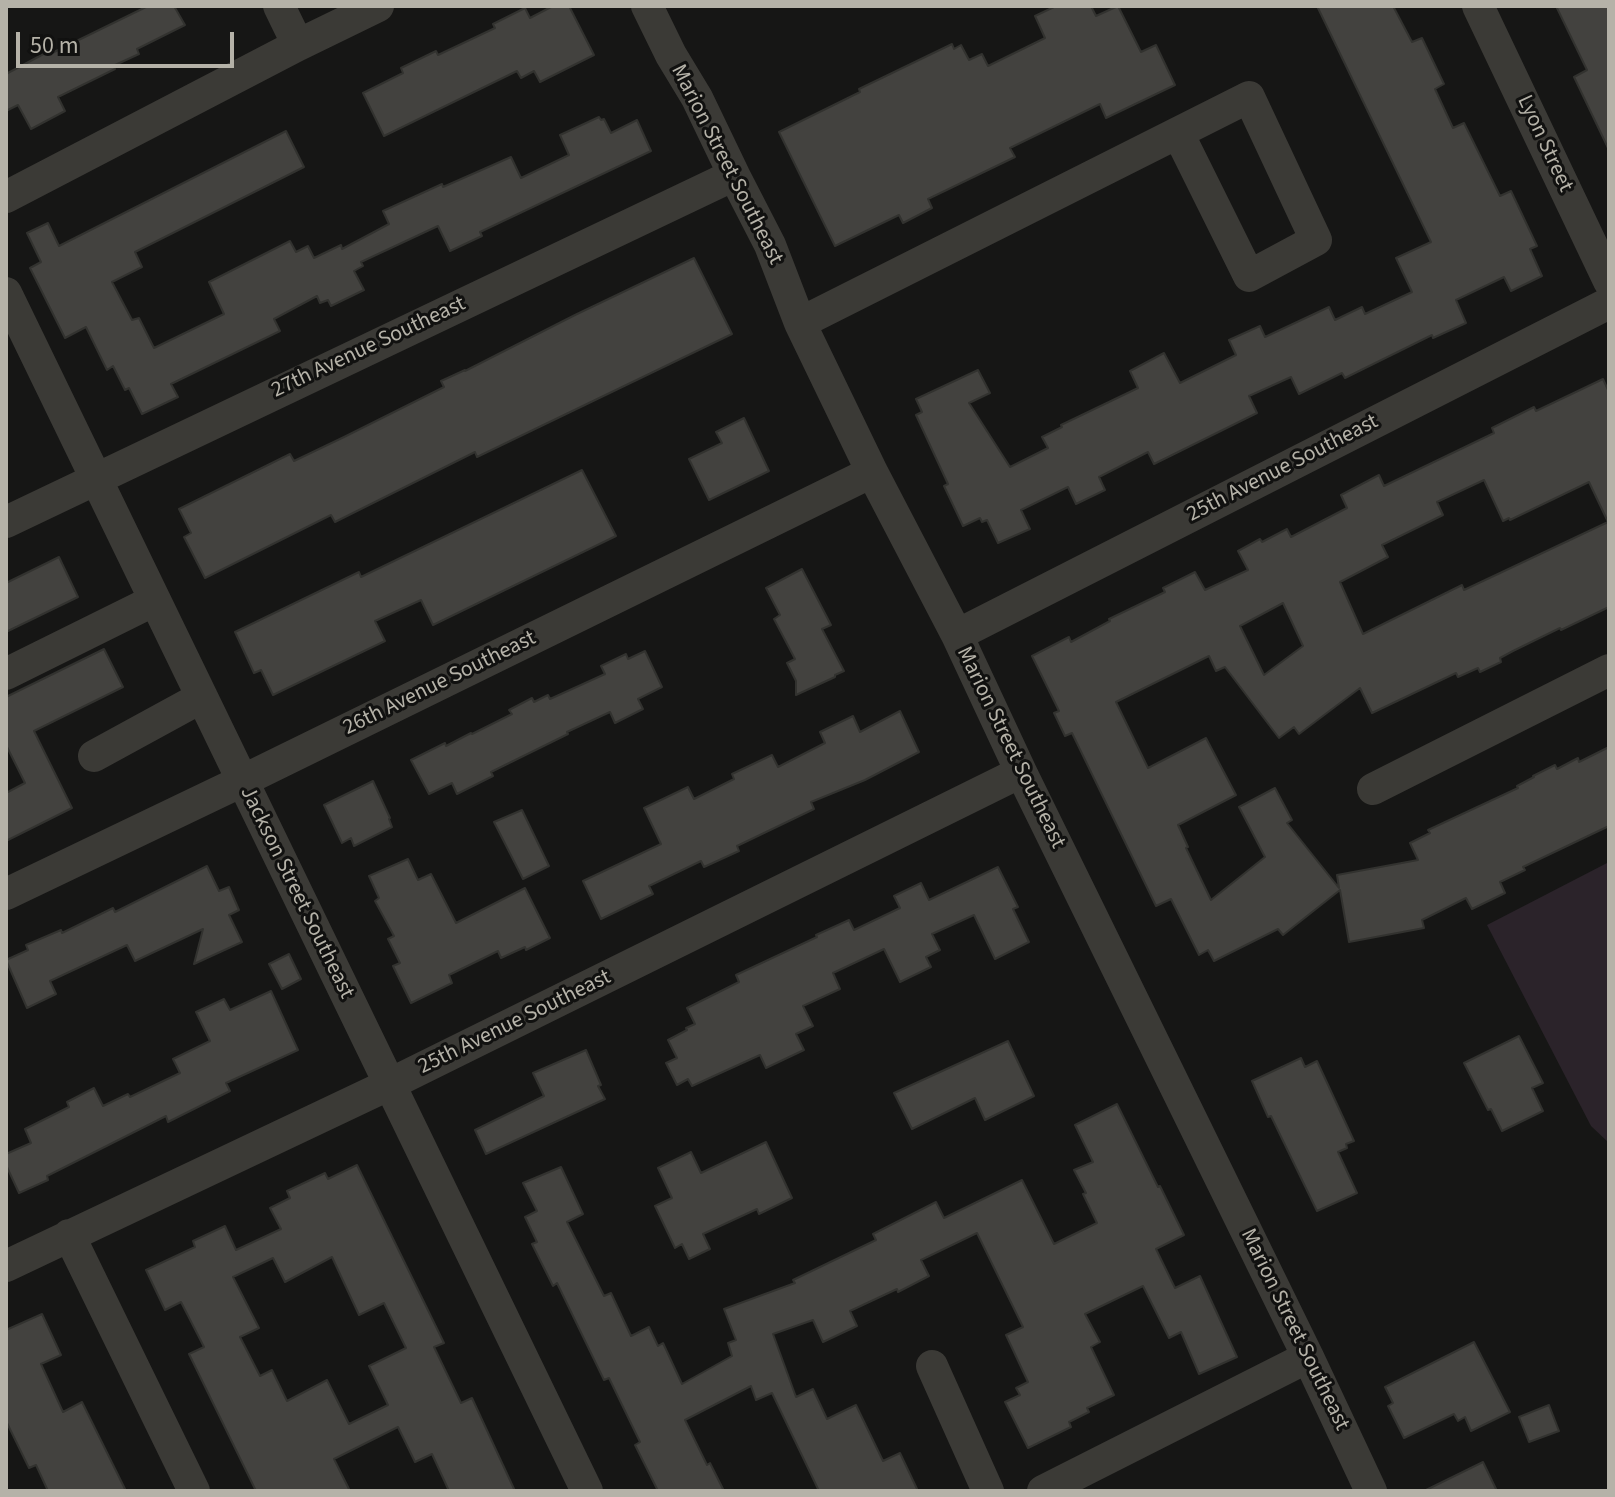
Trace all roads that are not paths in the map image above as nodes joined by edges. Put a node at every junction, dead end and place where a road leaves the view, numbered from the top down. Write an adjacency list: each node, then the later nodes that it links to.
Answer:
1 (279, 6): 5 (street)
2 (378, 6): 5 (street)
3 (647, 6): 7 (street, Marion Street Southeast)
4 (1478, 6): 9 (street, Lyon Street)
5 (298, 45): 8 (street)
6 (1178, 133): 6 (street); 12 (street)
7 (734, 175): 12 (street, Marion Street Southeast); 14 (street, 27th Avenue Southeast)
8 (6, 197)
9 (1609, 281)
10 (6, 293): 14 (street, Jackson Street Southeast)
11 (1609, 303): 17 (street, 25th Avenue Southeast)
12 (800, 323): 13 (street, Marion Street Southeast)
13 (872, 472): 17 (street, Marion Street Southeast); 23 (street, 26th Avenue Southeast)
14 (97, 478): 15 (street, 27th Avenue Southeast); 16 (street, Jackson Street Southeast)
15 (6, 522)
16 (155, 600): 19 (street); 20 (street, Jackson Street Southeast)
17 (957, 635): 22 (street, Marion Street Southeast)
18 (1609, 670): 24 (street)
19 (6, 674)
20 (202, 697): 21 (street); 23 (street, Jackson Street Southeast)
21 (94, 756)
22 (1021, 772): 26 (street, 25th Avenue Southeast); 29 (street, Marion Street Southeast)
23 (242, 781): 25 (street, 26th Avenue Southeast); 26 (street, Jackson Street Southeast)
24 (1373, 789)
25 (6, 894)
26 (388, 1085): 27 (street, 25th Avenue Southeast); 32 (street, Jackson Street Southeast)
27 (69, 1235): 28 (street, 25th Avenue Southeast); 31 (street)
28 (6, 1266)
29 (1308, 1357): 34 (street); 35 (street, Marion Street Southeast)
30 (932, 1366): 33 (street)
31 (194, 1491)
32 (587, 1491)
33 (988, 1491)
34 (1043, 1491)
35 (1371, 1491)

